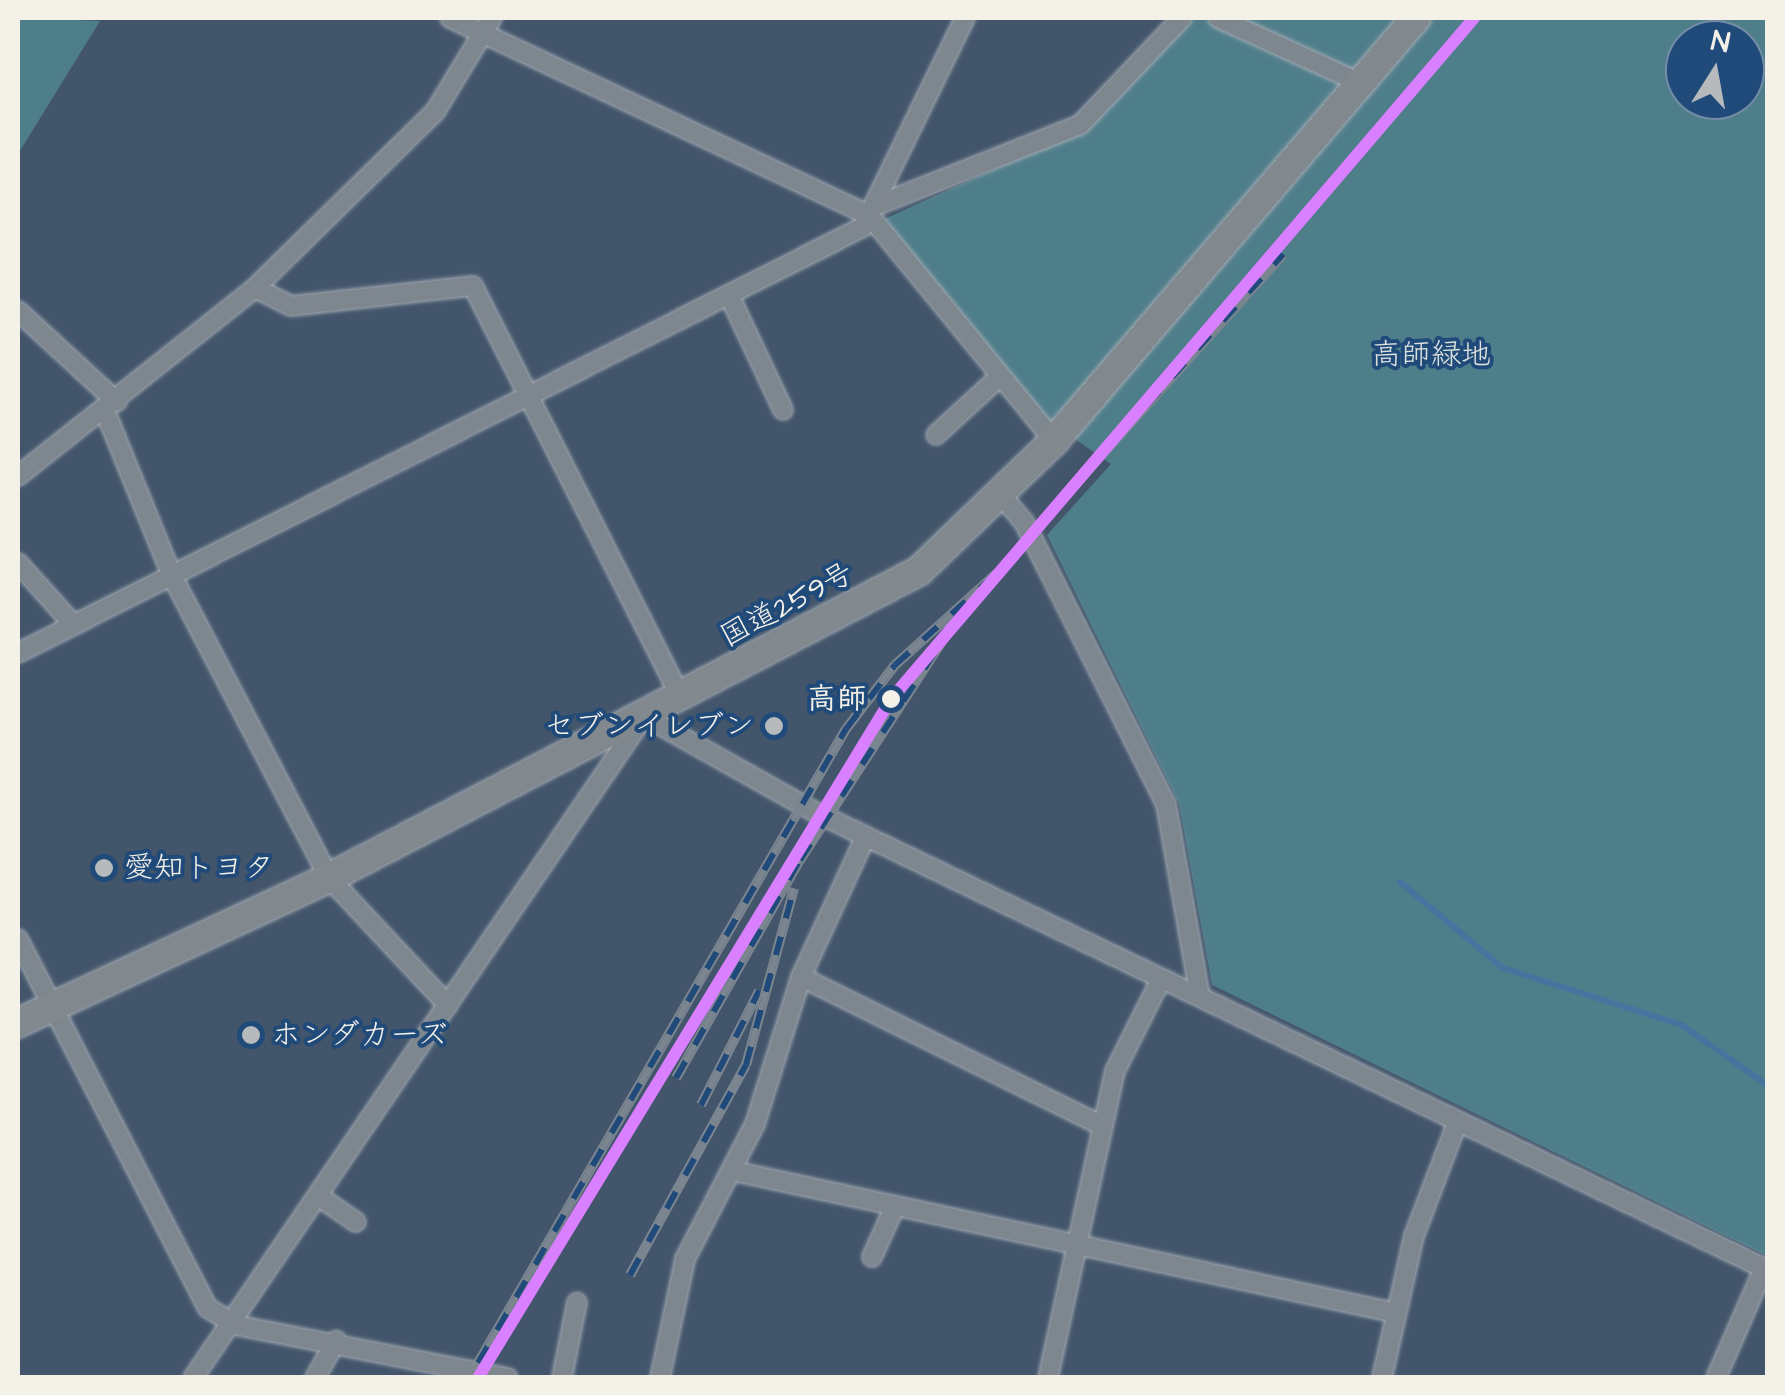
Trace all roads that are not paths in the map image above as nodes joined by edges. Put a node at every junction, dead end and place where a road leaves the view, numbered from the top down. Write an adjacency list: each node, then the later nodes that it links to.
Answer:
1 (450, 18): 7 (street)
2 (492, 18): 7 (street)
3 (964, 18): 9 (street)
4 (1182, 18): 9 (street)
5 (1218, 18): 8 (street)
6 (1416, 18): 8 (highway, 国道259号)
7 (483, 35): 9 (street); 10 (street)
8 (1365, 85): 18 (highway, 国道259号)
9 (875, 210): 11 (street); 13 (street)
10 (255, 288): 14 (street); 15 (street)
11 (729, 294): 14 (street); 16 (street)
12 (18, 310): 15 (street)
13 (999, 377): 17 (street); 18 (street)
14 (524, 391): 22 (street); 25 (street)
15 (111, 407): 19 (street); 22 (street)
16 (784, 410)
17 (936, 436)
18 (1054, 441): 20 (highway, 国道259号)
19 (18, 476)
20 (1001, 495): 25 (highway, 国道259号); 32 (street)
21 (18, 563): 23 (street)
22 (172, 576): 23 (street); 28 (street)
23 (74, 624): 24 (street)
24 (18, 653)
25 (681, 698): 26 (highway, 国道259号)
26 (644, 716): 27 (street); 28 (highway, 国道259号); 33 (street)
27 (866, 836): 30 (street); 31 (street)
28 (329, 878): 33 (street); 34 (highway, 国道259号)
29 (18, 938): 34 (street)
30 (801, 977): 37 (street); 38 (street)
31 (1161, 979): 32 (street); 37 (street)
32 (1200, 996): 36 (street)
33 (448, 1005): 39 (street)
34 (51, 1006): 35 (highway, 国道259号); 47 (street)
35 (18, 1023)
36 (1458, 1121): 44 (street); 46 (street)
37 (1100, 1125): 42 (street)
38 (732, 1171): 40 (street); 54 (street)
39 (318, 1196): 41 (street); 47 (street)
40 (895, 1206): 42 (street); 43 (street)
41 (356, 1222)
42 (1077, 1245): 46 (street); 55 (street)
43 (872, 1257)
44 (1766, 1269): 57 (street)
45 (577, 1302): 53 (street)
46 (1396, 1313): 56 (street)
47 (231, 1322): 48 (street); 50 (street)
48 (336, 1341): 49 (street); 51 (street)
49 (461, 1373): 52 (street)
50 (193, 1378)
51 (315, 1378)
52 (508, 1378)
53 (562, 1378)
54 (660, 1378)
55 (1048, 1378)
56 (1382, 1378)
57 (1716, 1378)

